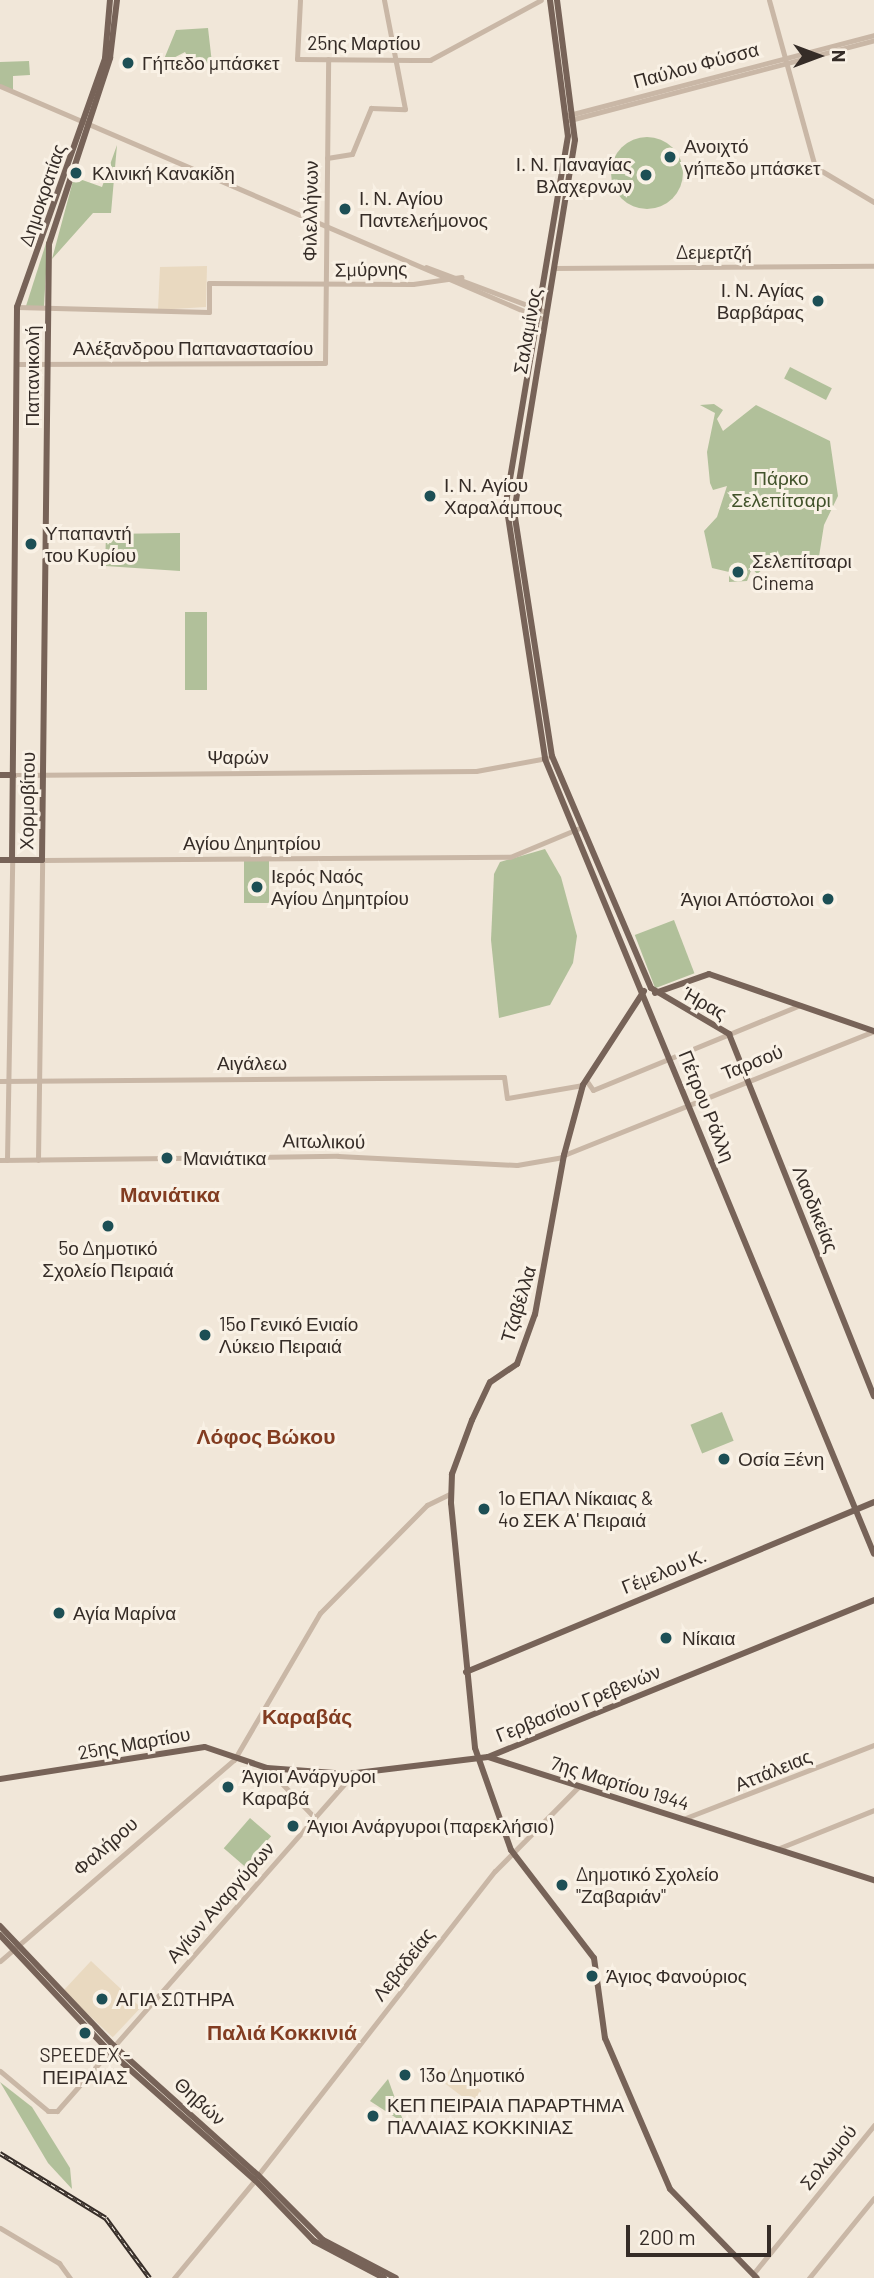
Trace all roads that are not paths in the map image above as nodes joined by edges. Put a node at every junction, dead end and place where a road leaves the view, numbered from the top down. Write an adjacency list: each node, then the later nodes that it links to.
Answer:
1 (110, 0): 16 (main road, Δημοκρατίας)
2 (117, 0): 16 (main road, Δημοκρατίας)
3 (300, 0): 11 (street, 25ης Μαρτίου)
4 (384, 0): 12 (street)
5 (541, 0): 12 (street, 25ης Μαρτίου)
6 (550, 0): 15 (main road, Σαλαμίνος)
7 (557, 0): 15 (main road, Σαλαμίνος)
8 (769, 0): 13 (street)
9 (874, 35): 13 (street, Παύλου Φύσσα)
10 (874, 40): 13 (street, Παύλου Φύσσα)
11 (328, 59): 12 (street, 25ης Μαρτίου); 17 (street, Φιλελλήνων)
12 (396, 59): 17 (street)
13 (786, 60): 15 (street, Παύλου Φύσσα); 18 (street)
14 (0, 86): 16 (street)
15 (570, 117): 22 (main road, Σαλαμίνος); 28 (main road, Σαλαμίνος)
16 (86, 124): 19 (street); 26 (main road, Δημοκρατίας); 27 (main road, Δημοκρατίας)
17 (327, 158): 19 (street, Φιλελλήνων)
18 (874, 201)
19 (326, 228): 21 (street); 25 (street, Φιλελλήνων)
20 (874, 266): 22 (street, Δεμερτζή)
21 (426, 267): 23 (street); 24 (street)
22 (554, 268): 28 (main road, Σαλαμίνος)
23 (462, 277): 24 (street, Σμύρνης); 28 (street)
24 (450, 279): 25 (street, Σμύρνης); 29 (street)
25 (325, 286): 27 (street, Σμύρνης); 30 (street, Φιλελλήνων)
26 (17, 307): 27 (street); 31 (main road, Δημοκρατίας)
27 (48, 308): 32 (main road, Παπανικολή)
28 (543, 310): 29 (main road, Σαλαμίνος)
29 (541, 318): 34 (main road, Σαλαμίνος); 35 (main road, Σαλαμίνος)
30 (325, 363): 32 (street, Αλέξανδρου Παπαναστασίου)
31 (19, 364): 32 (street, Αλέξανδρου Παπαναστασίου); 38 (main road, Δημοκρατίας)
32 (49, 365): 33 (main road, Παπανικολή)
33 (47, 444): 39 (main road, Χορμοβίτου)
34 (530, 666): 36 (main road, Πέτρου Ράλλη)
35 (538, 667): 36 (main road, Πέτρου Ράλλη)
36 (548, 757): 39 (street, Ψαρών); 40 (main road, Πέτρου Ράλλη); 41 (main road, Πέτρου Ράλλη)
37 (0, 775): 38 (main road, Ψαρών)
38 (13, 775): 39 (street, Ψαρών); 43 (main road, Δημοκρατίας)
39 (43, 775): 44 (main road, Χορμοβίτου)
40 (582, 827): 41 (street); 45 (main road, Πέτρου Ράλλη)
41 (573, 831): 44 (street, Αγίου Δημητρίου); 45 (main road, Πέτρου Ράλλη)
42 (0, 860): 43 (main road, Αγίου Δημητρίου)
43 (12, 860): 44 (main road, Αγίου Δημητρίου); 55 (street)
44 (42, 860): 52 (street, Χορμοβίτου)
45 (650, 991): 46 (main road); 47 (main road); 48 (main road, Πέτρου Ράλλη); 56 (main road, Τζαβέλλα)
46 (666, 999): 48 (main road); 50 (main road, Ήρας)
47 (800, 1005): 49 (main road); 50 (street)
48 (651, 1011): 51 (main road, Πέτρου Ράλλη)
49 (874, 1031): 53 (street, Ταρσού)
50 (729, 1034): 51 (street); 53 (main road, Λαοδικείας)
51 (671, 1059): 56 (street); 57 (main road, Πέτρου Ράλλη)
52 (38, 1080): 55 (street, Αιγάλεω); 56 (street, Αιγάλεω); 61 (street, Χορμοβίτου)
53 (748, 1080): 57 (street, Ταρσού); 62 (main road, Λαοδικείας)
54 (0, 1081): 55 (street, Αιγάλεω)
55 (9, 1081): 60 (street)
56 (584, 1083): 58 (main road, Τζαβέλλα)
57 (690, 1105): 58 (street, Ταρσού); 65 (main road, Πέτρου Ράλλη)
58 (564, 1156): 61 (street, Αιτωλικού); 63 (main road, Τζαβέλλα)
59 (0, 1160): 60 (street, Αιτωλικού)
60 (8, 1160): 61 (street, Αιτωλικού)
61 (37, 1160)
62 (874, 1396)
63 (450, 1494): 68 (main road, Τζαβέλλα); 72 (street, Φαλήρου)
64 (874, 1502): 65 (main road, Γέμελου Κ.)
65 (855, 1508): 66 (main road, Πέτρου Ράλλη); 68 (main road, Γέμελου Κ.)
66 (874, 1554)
67 (874, 1600): 70 (main road, Γερβασίου Γρεβενών)
68 (466, 1672): 71 (main road, Τζαβέλλα)
69 (874, 1745): 79 (street, Αττάλειας)
70 (488, 1757): 71 (main road, 7ης Μαρτίου 1944); 76 (main road, 7ης Μαρτίου 1944)
71 (478, 1758): 74 (main road, 7ης Μαρτίου 1944); 81 (main road, Τζαβέλλα)
72 (234, 1760): 73 (main road, 25ης Μαρτίου); 75 (main road, 25ης Μαρτίου); 85 (street, Φαλήρου)
73 (267, 1770): 74 (main road, 25ης Μαρτίου); 78 (street)
74 (353, 1774): 78 (street, Αγίων Αναργύρων)
75 (0, 1779)
76 (578, 1787): 79 (main road, 7ης Μαρτίου 1944); 81 (street, Λεβαδείας)
77 (874, 1810): 80 (street)
78 (315, 1818): 87 (street, Αγίων Αναργύρων)
79 (682, 1819): 80 (main road, 7ης Μαρτίου 1944)
80 (777, 1849): 82 (main road, 7ης Μαρτίου 1944)
81 (513, 1853): 90 (street, Λεβαδείας); 93 (main road, Τζαβέλλα)
82 (874, 1880)
83 (0, 1926): 85 (main road, Θηβών)
84 (0, 1935): 85 (main road, Θηβών)
85 (14, 1947): 86 (street, Φαλήρου); 87 (main road, Θηβών)
86 (0, 1961)
87 (112, 2049): 88 (street, Αγίων Αναργύρων); 90 (main road, Θηβών)
88 (0, 2071)
89 (874, 2125): 93 (street, Σολωμού)
90 (257, 2177): 95 (street, Λεβαδείας); 96 (main road, Θηβών); 97 (main road, Θηβών)
91 (874, 2198): 98 (street)
92 (0, 2228): 94 (street)
93 (755, 2276)
94 (70, 2278)
95 (174, 2278)
96 (384, 2278)
97 (396, 2278)
98 (808, 2278)

